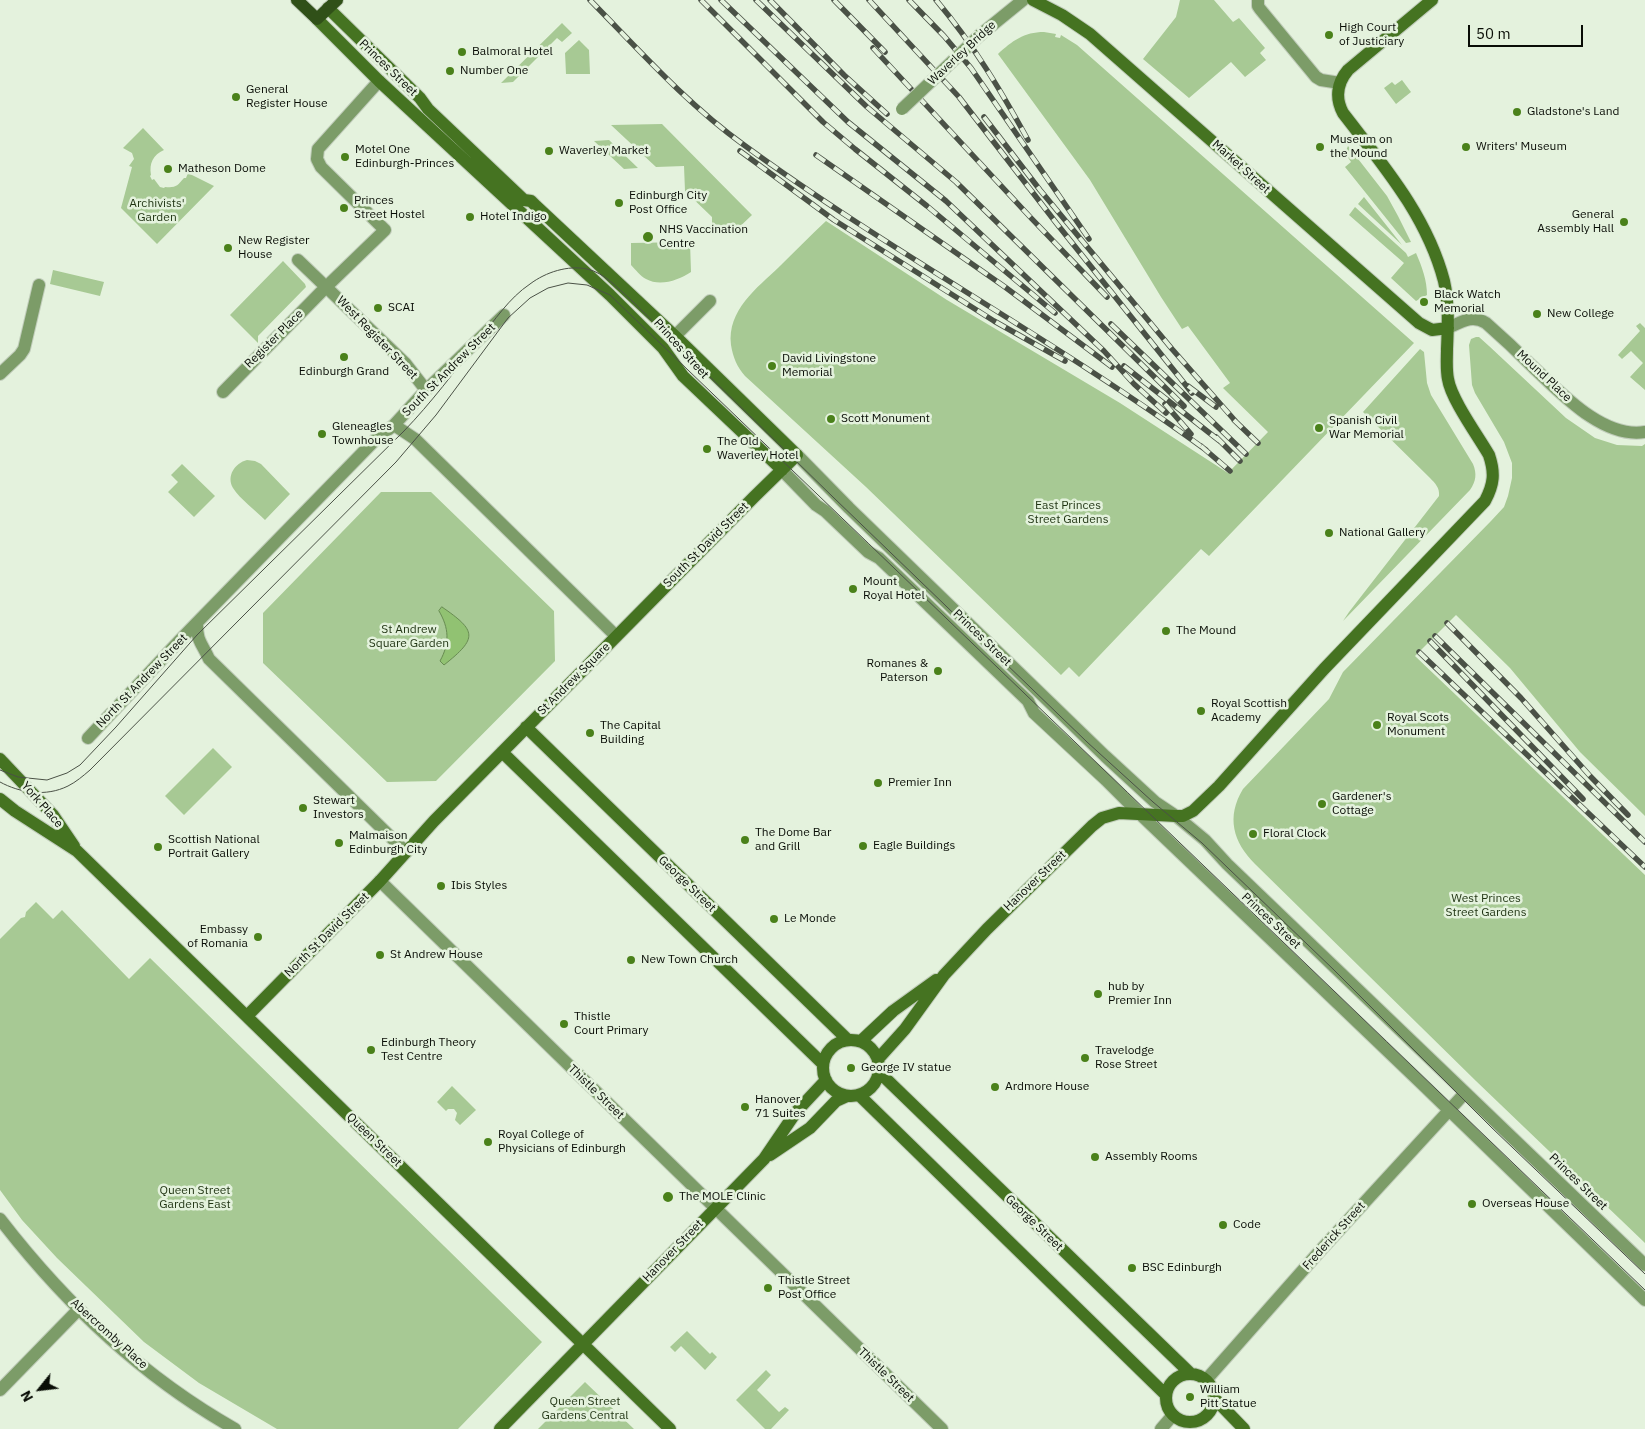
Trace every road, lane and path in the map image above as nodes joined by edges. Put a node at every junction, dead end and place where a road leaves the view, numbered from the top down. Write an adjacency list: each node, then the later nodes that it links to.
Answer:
1 (297, 0): 7 (main road, Princes Street)
2 (1023, 0): 10 (street, Waverley Bridge, bridge)
3 (1033, 0): 16 (street, Market Street)
4 (1258, 0): 9 (street)
5 (1432, 0): 9 (street)
6 (329, 3): 7 (main road); 17 (street, Princes Street)
7 (317, 19): 8 (street, Princes Street)
8 (379, 81): 13 (street, West Register Street); 18 (street, Princes Street)
9 (1340, 83): 16 (street)
10 (902, 109)
11 (298, 260): 13 (street, West Register Street)
12 (38, 284): 19 (street)
13 (326, 287): 20 (street, West Register Street); 21 (street, Register Place)
14 (710, 301): 17 (street)
15 (504, 315): 20 (street, South St Andrew Street)
16 (1448, 328): 23 (street, Mound Place); 34 (street)
17 (675, 336): 18 (street); 24 (street, Princes Street)
18 (663, 348): 25 (street, Princes Street)
19 (0, 374)
20 (426, 390): 22 (street, South St Andrew Street)
21 (222, 392)
22 (394, 425): 26 (street); 27 (street, St Andrew Square)
23 (1645, 432)
24 (798, 455): 25 (street, South St David Street); 34 (street, Princes Street)
25 (782, 470): 27 (street, South St David Street); 33 (street, Princes Street)
26 (197, 624): 29 (street, North St Andrew Street); 36 (street)
27 (616, 636): 28 (street, St Andrew Square)
28 (526, 728): 30 (street, St Andrew Square); 40 (street, George Street)
29 (88, 738)
30 (502, 752): 36 (street, St Andrew Square); 41 (street)
31 (0, 759): 35 (street, York Place)
32 (0, 799): 35 (street, York Place)
33 (1140, 814): 34 (street); 38 (street, Hanover Street); 46 (street, Princes Street)
34 (1176, 816): 44 (street, Princes Street)
35 (77, 851): 39 (street, Queen Street)
36 (406, 852): 37 (street, North St David Street)
37 (380, 881): 39 (street, North St David Street); 48 (street, Thistle Street)
38 (944, 975): 40 (street, Hanover Street); 42 (street, Hanover Street)
39 (247, 1016): 53 (street, Queen Street)
40 (854, 1041): 41 (street); 42 (street, George Street)
41 (823, 1064): 43 (street)
42 (878, 1065): 45 (street); 54 (street, George Street)
43 (826, 1080): 45 (street); 47 (street, Hanover Street)
44 (1465, 1093): 46 (street, Frederick Street); 50 (street, Princes Street)
45 (853, 1096): 47 (street, Hanover Street); 57 (street)
46 (1448, 1110): 51 (street, Princes Street); 55 (street, Frederick Street)
47 (764, 1159): 48 (street, Hanover Street)
48 (715, 1208): 53 (street, Hanover Street); 64 (street, Thistle Street)
49 (0, 1219): 52 (street, Abercromby Place)
50 (1645, 1265)
51 (1645, 1300)
52 (78, 1309): 56 (street); 61 (street, Abercromby Place)
53 (583, 1343): 62 (street); 63 (street, Queen Street)
54 (1190, 1374): 55 (street, George Street); 57 (street)
55 (1206, 1380): 58 (street)
56 (0, 1390)
57 (1166, 1395): 59 (street)
58 (1214, 1398): 60 (street); 66 (street)
59 (1173, 1415): 60 (street); 65 (street)
60 (1195, 1425)
61 (235, 1429)
62 (500, 1429)
63 (670, 1429)
64 (942, 1429)
65 (1161, 1429)
66 (1244, 1429)

